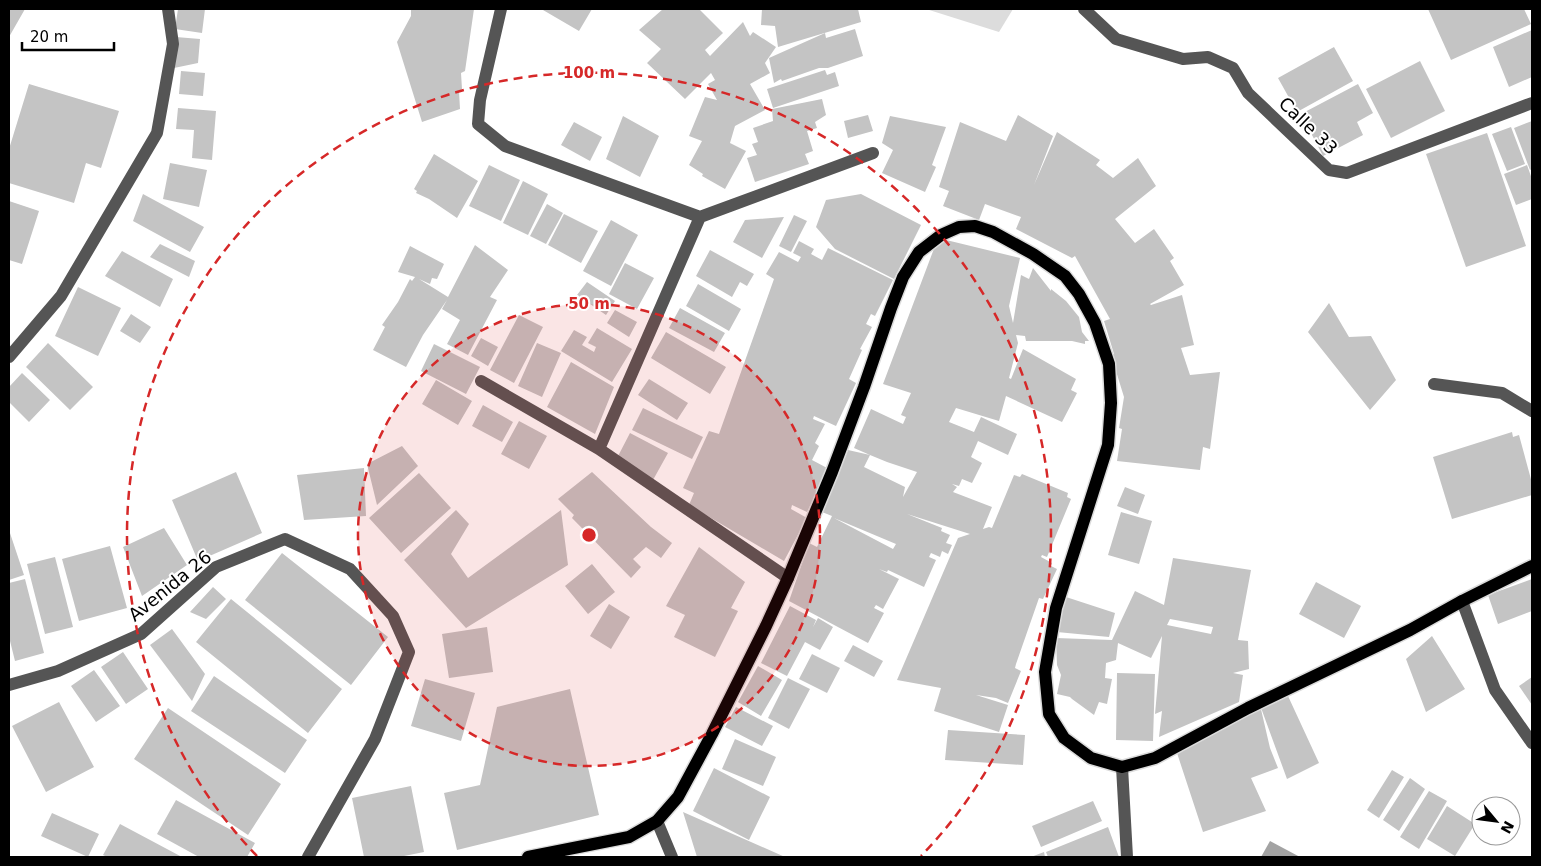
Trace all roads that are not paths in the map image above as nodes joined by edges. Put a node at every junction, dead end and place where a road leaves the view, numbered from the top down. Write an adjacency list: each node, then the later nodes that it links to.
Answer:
1 (168, 9): 7 (street)
2 (501, 9): 6 (street)
3 (1084, 9): 4 (street, Calle 33)
4 (1532, 103)
5 (873, 153): 6 (street)
6 (700, 218): 11 (street)
7 (9, 357)
8 (481, 381): 11 (street)
9 (1434, 384): 10 (street)
10 (1532, 411)
11 (599, 449): 13 (street)
12 (1532, 566): 14 (main road)
13 (788, 578): 17 (main road); 18 (main road)
14 (1462, 601): 16 (street); 17 (main road)
15 (9, 685): 19 (street, Avenida 26)
16 (1532, 743)
17 (1122, 768): 22 (street)
18 (658, 821): 20 (main road); 21 (street)
19 (308, 857)
20 (528, 857)
21 (672, 857)
22 (1127, 857)

